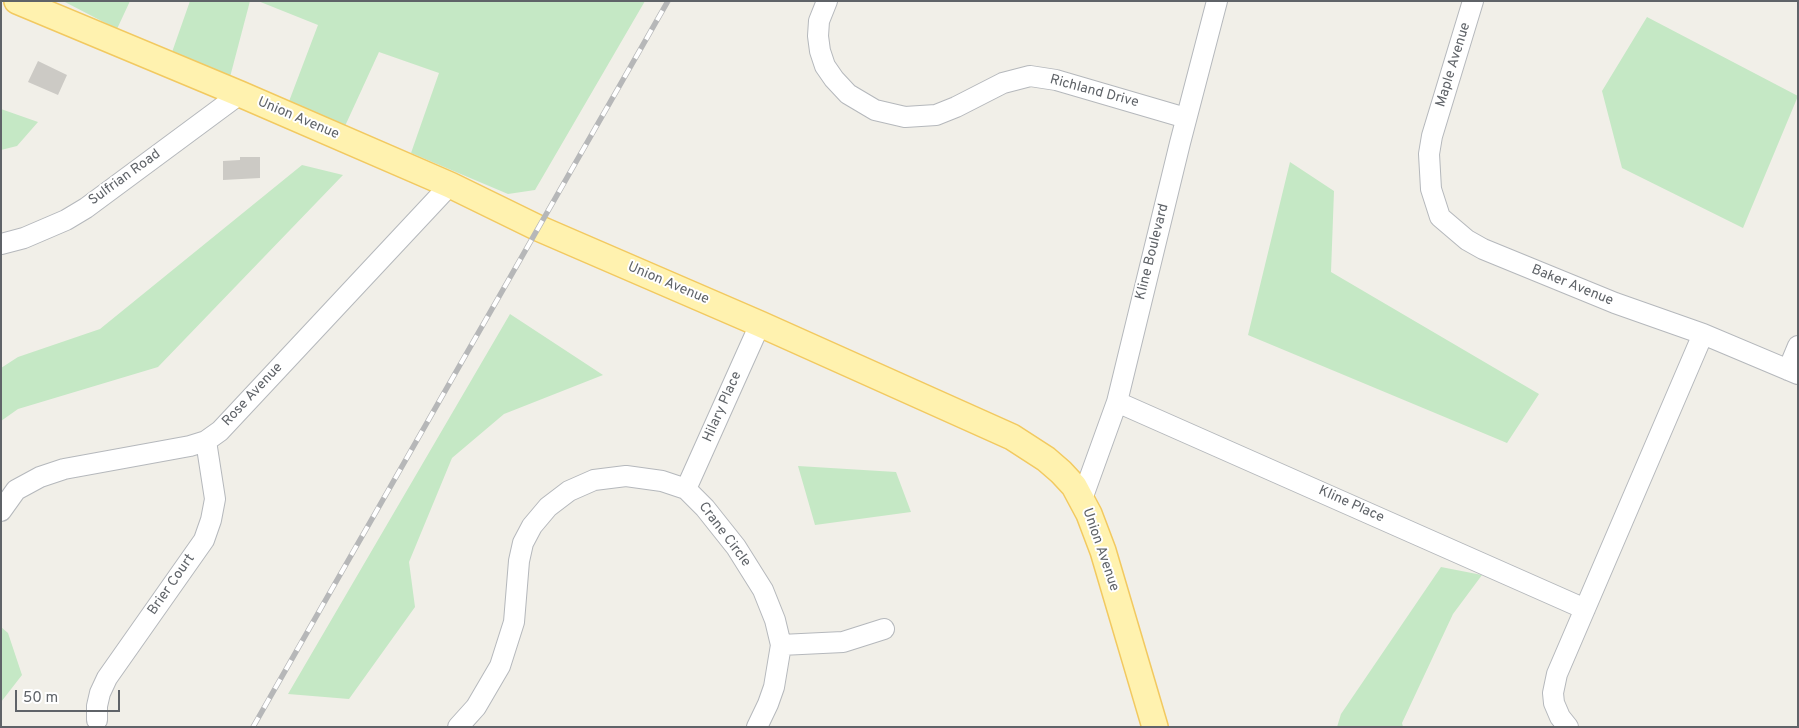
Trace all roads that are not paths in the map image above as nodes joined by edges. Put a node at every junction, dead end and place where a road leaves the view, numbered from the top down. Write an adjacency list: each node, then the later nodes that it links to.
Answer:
1 (17, 1): 5 (main road, Union Avenue)
2 (827, 1): 6 (street, Richland Drive)
3 (1217, 1): 6 (street, Kline Boulevard)
4 (1473, 1): 7 (street, Maple Avenue)
5 (240, 94): 8 (main road, Union Avenue); 9 (street, Sulfrian Road)
6 (1186, 118): 14 (street, Kline Boulevard)
7 (1435, 128): 11 (street, Baker Avenue)
8 (450, 185): 10 (main road, Union Avenue); 15 (street, Rose Avenue)
9 (1, 244)
10 (760, 324): 16 (street, Hilary Place); 17 (main road, Union Avenue)
11 (1702, 334): 13 (street, Baker Avenue); 19 (street)
12 (1798, 346): 13 (street)
13 (1793, 372)
14 (1117, 402): 17 (street, Kline Boulevard); 19 (street, Kline Place)
15 (206, 441): 18 (street, Rose Avenue); 22 (street, Brier Court)
16 (686, 490): 21 (street, Crane Circle); 23 (street, Crane Circle)
17 (1082, 500): 25 (main road, Union Avenue)
18 (1, 511)
19 (1585, 608): 26 (street)
20 (884, 629): 21 (street)
21 (781, 645): 24 (street, Crane Circle)
22 (97, 720)
23 (458, 727)
24 (757, 727)
25 (1155, 727)
26 (1568, 727)

